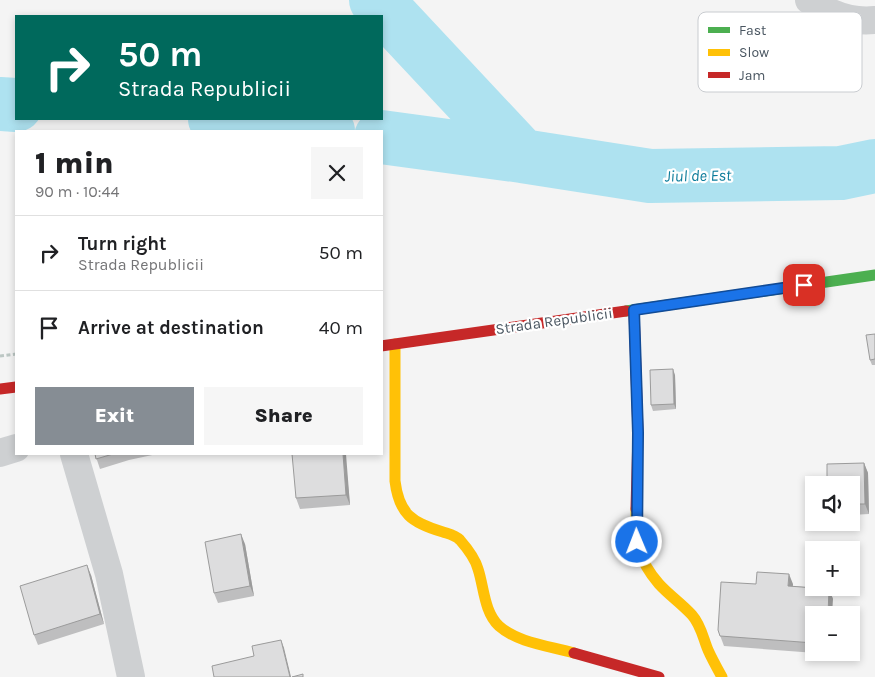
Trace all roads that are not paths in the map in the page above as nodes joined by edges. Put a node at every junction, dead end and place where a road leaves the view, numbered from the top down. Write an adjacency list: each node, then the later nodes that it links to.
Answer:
1 (808, 0): 2 (street)
2 (829, 12)
3 (875, 20): 4 (street)
4 (862, 21)
5 (875, 274): 6 (street, Strada Republicii)
6 (634, 310): 7 (street, Strada Republicii); 16 (street)
7 (394, 344): 8 (street, Strada Republicii); 15 (street)
8 (383, 346)
9 (15, 387): 10 (street)
10 (0, 389)
11 (15, 448): 12 (street)
12 (0, 453)
13 (74, 455): 14 (street)
14 (131, 677)
15 (659, 677)
16 (722, 677)

